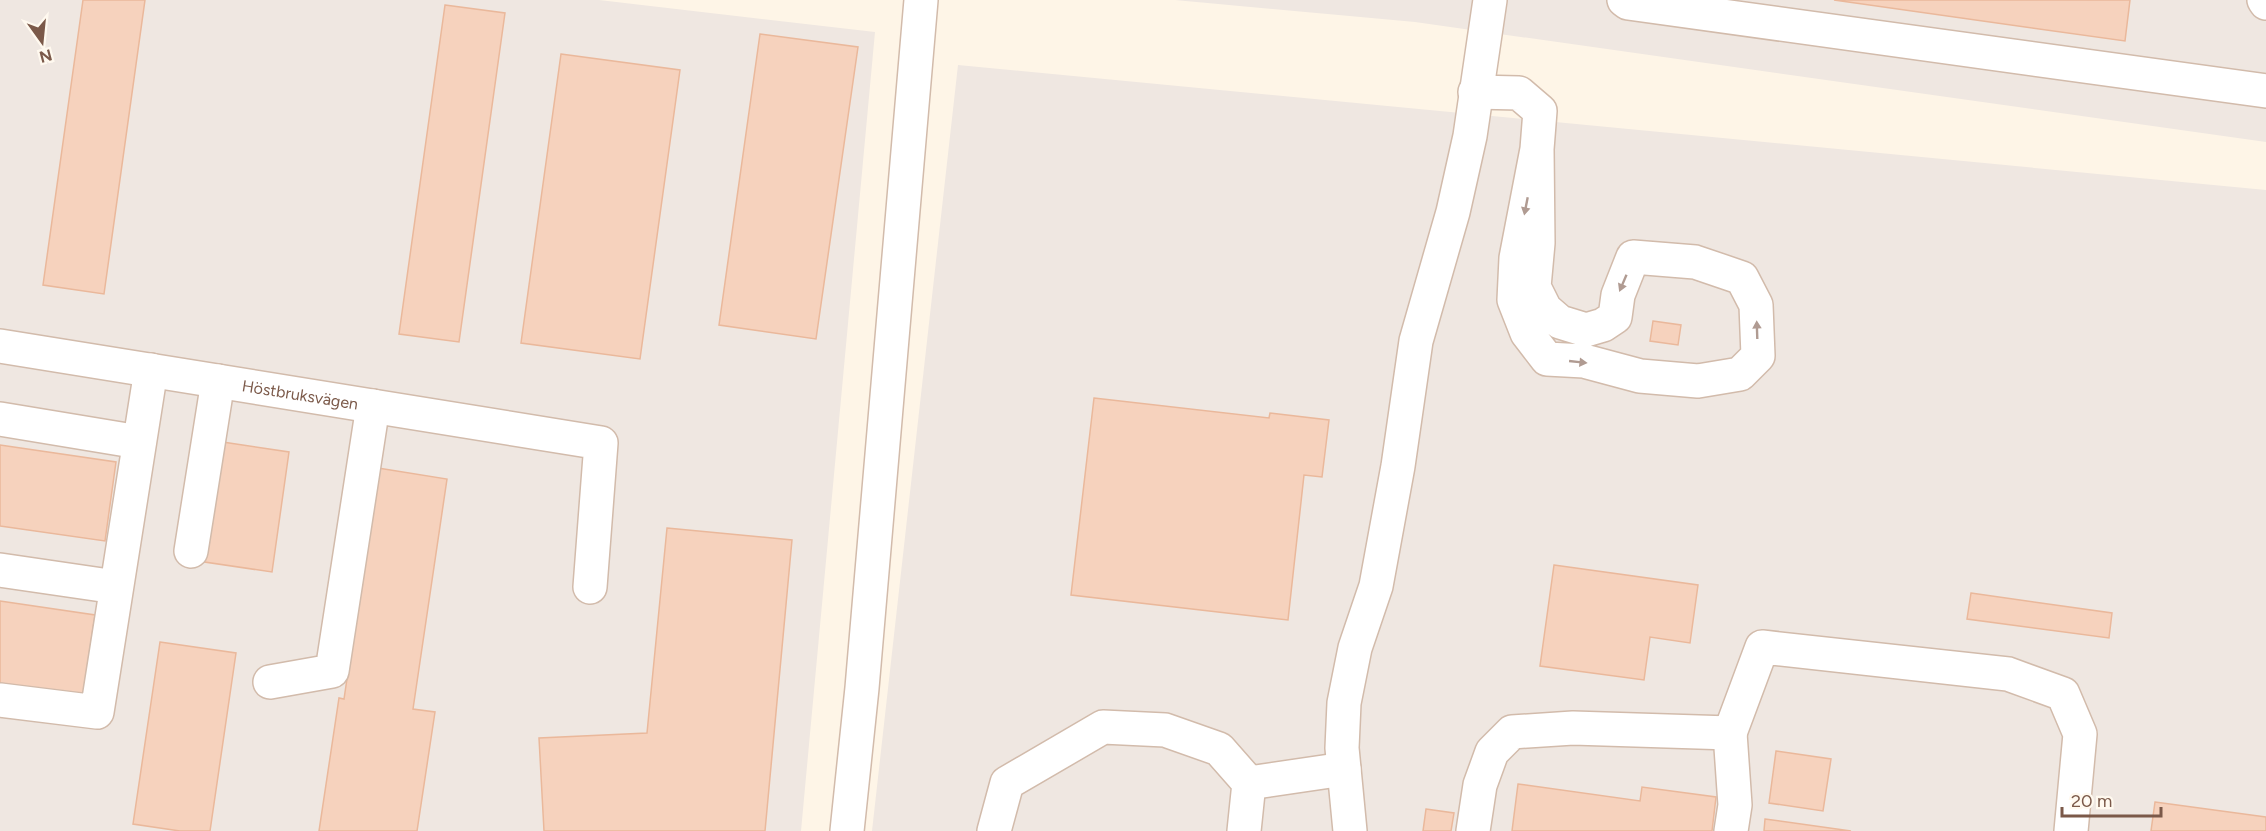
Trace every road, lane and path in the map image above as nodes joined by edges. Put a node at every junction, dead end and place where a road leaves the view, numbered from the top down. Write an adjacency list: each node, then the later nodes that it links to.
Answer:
1 (921, 0): 22 (street)
2 (1490, 0): 5 (street)
3 (1624, 0): 4 (street)
4 (2266, 91)
5 (1475, 92): 6 (street); 20 (street)
6 (1537, 149): 6 (street, one-way to 6)
7 (0, 346): 8 (street, Höstbruksvägen)
8 (151, 370): 9 (street, Höstbruksvägen); 12 (street)
9 (218, 381): 10 (street, Höstbruksvägen); 13 (street)
10 (373, 406): 16 (street, Höstbruksvägen); 17 (street)
11 (0, 419): 12 (street)
12 (139, 442): 15 (street)
13 (191, 551)
14 (0, 570): 15 (street)
15 (116, 587): 18 (street)
16 (590, 587)
17 (270, 682)
18 (0, 700)
19 (1730, 733): 26 (street); 27 (street); 28 (street)
20 (1344, 769): 21 (street); 25 (street)
21 (1249, 783): 23 (street); 24 (street)
22 (847, 831)
23 (994, 831)
24 (1244, 831)
25 (1350, 831)
26 (1473, 831)
27 (1731, 831)
28 (2071, 831)

